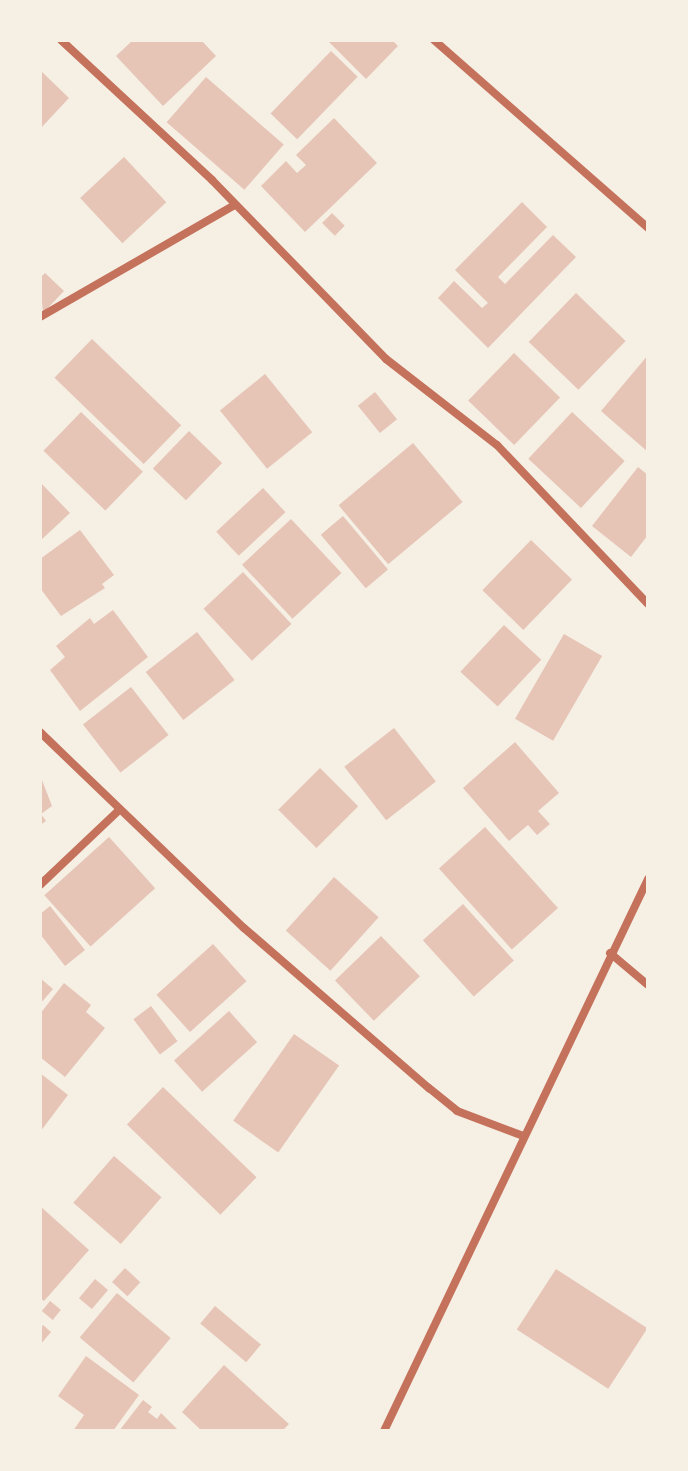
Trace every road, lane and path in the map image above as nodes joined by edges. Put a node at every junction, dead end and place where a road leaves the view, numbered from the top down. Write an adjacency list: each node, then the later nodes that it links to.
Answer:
1 (61, 40): 3 (street)
2 (434, 40): 4 (street)
3 (235, 205): 5 (street); 6 (street)
4 (648, 228)
5 (40, 317)
6 (648, 604)
7 (40, 732): 8 (street)
8 (120, 809): 10 (street); 13 (street)
9 (648, 879): 11 (street)
10 (40, 885)
11 (610, 953): 12 (street); 13 (street)
12 (648, 985)
13 (523, 1136): 14 (street)
14 (384, 1431)

